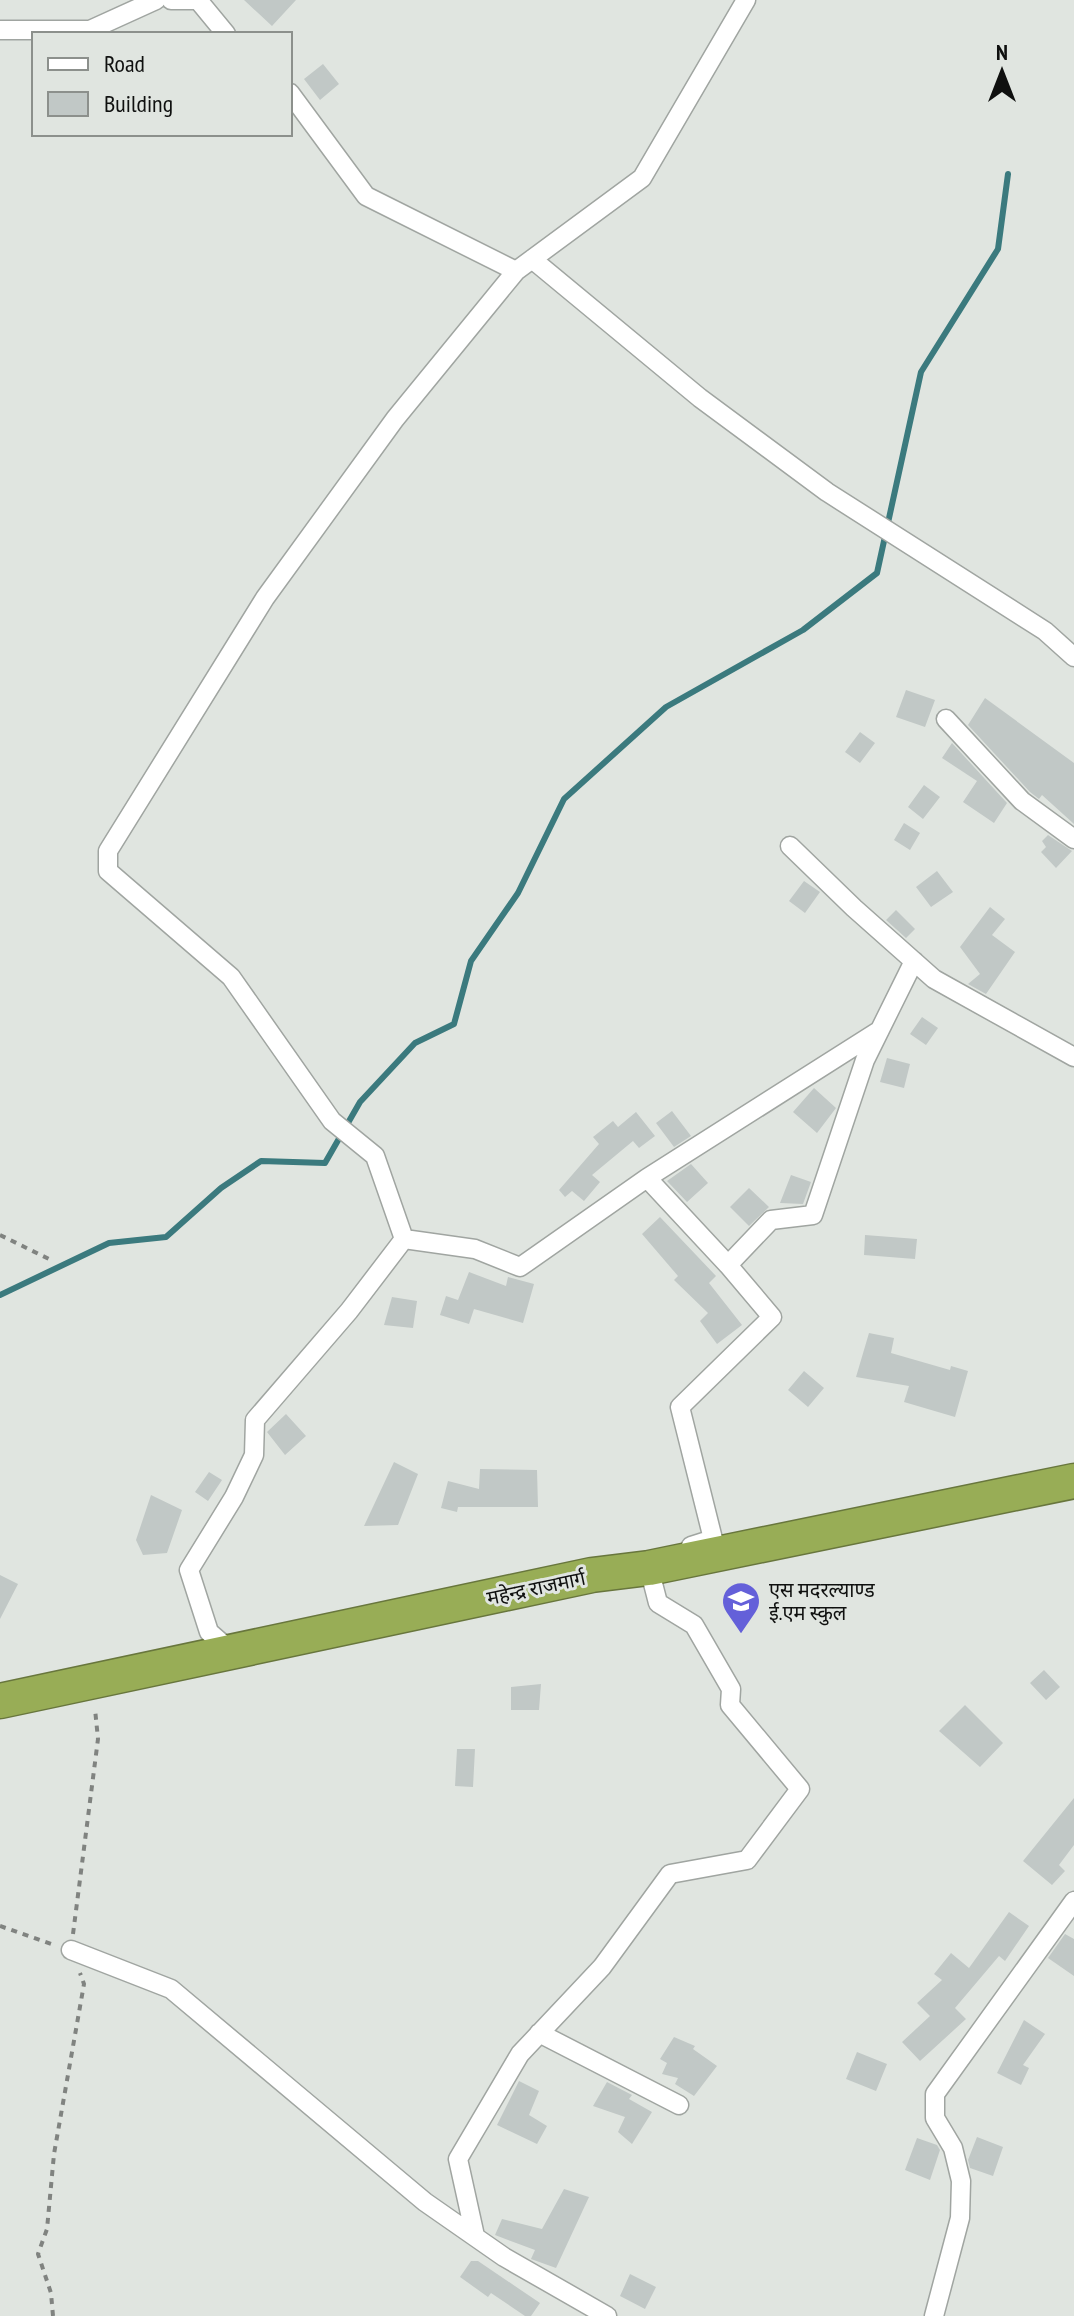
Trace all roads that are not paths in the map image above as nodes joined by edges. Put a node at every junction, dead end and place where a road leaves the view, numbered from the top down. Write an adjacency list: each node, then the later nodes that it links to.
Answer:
1 (156, 0): 4 (street)
2 (171, 0): 5 (street)
3 (746, 0): 7 (street)
4 (0, 30)
5 (224, 32)
6 (292, 96): 8 (street)
7 (532, 259): 8 (street); 9 (street)
8 (516, 271): 17 (street)
9 (1074, 657)
10 (946, 719): 11 (street)
11 (1074, 839)
12 (790, 846): 13 (street)
13 (914, 961): 14 (street); 15 (street)
14 (880, 1030): 16 (street); 18 (street)
15 (1074, 1057)
16 (647, 1178): 17 (street); 18 (street)
17 (404, 1239): 22 (street)
18 (728, 1265): 21 (street)
19 (1074, 1481): 20 (highway, महेन्द्र राजमार्ग)
20 (649, 1568): 21 (highway, महेन्द्र राजमार्ग); 26 (street)
21 (592, 1575): 22 (highway, महेन्द्र राजमार्ग)
22 (234, 1653): 23 (highway, महेन्द्र राजमार्ग)
23 (0, 1701)
24 (1074, 1901): 30 (street)
25 (71, 1950): 28 (street)
26 (539, 2033): 27 (street); 28 (street)
27 (679, 2105)
28 (475, 2236): 29 (street)
29 (607, 2316)
30 (934, 2316)

